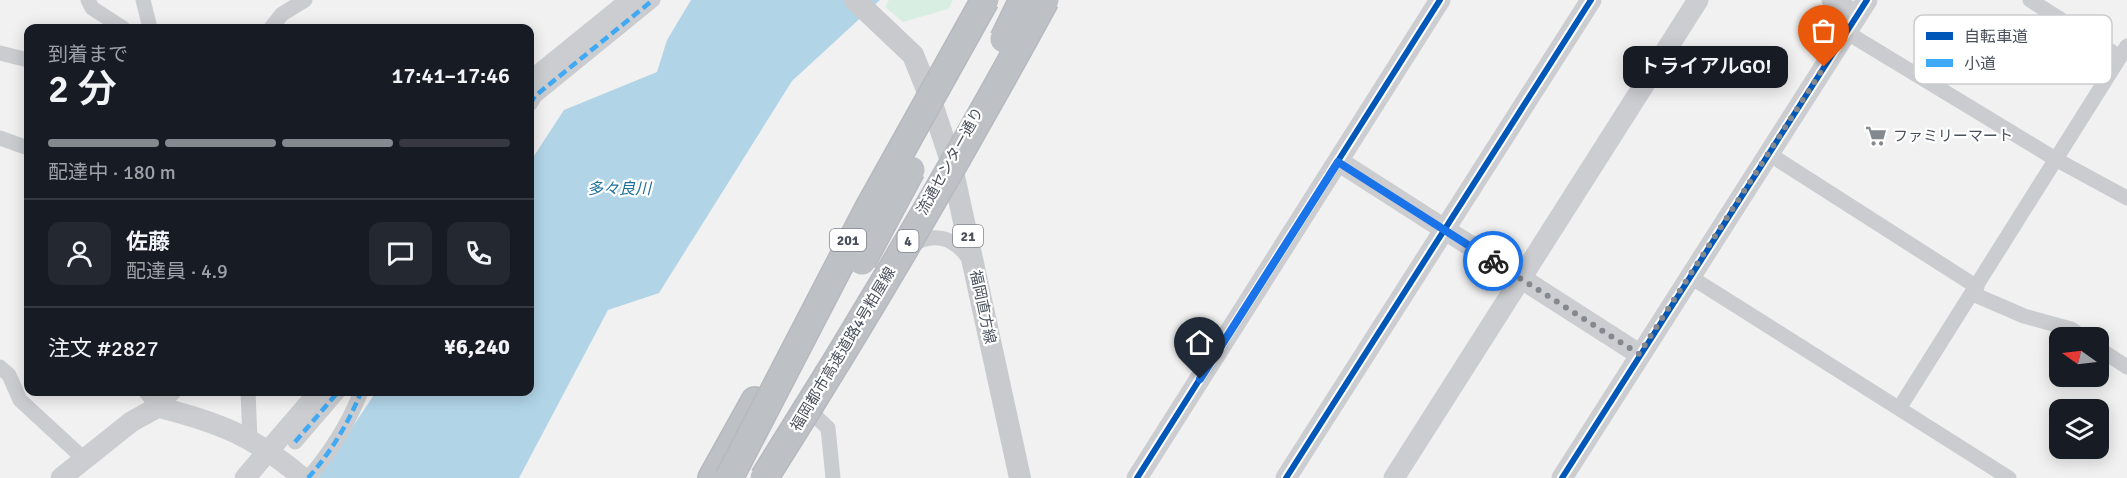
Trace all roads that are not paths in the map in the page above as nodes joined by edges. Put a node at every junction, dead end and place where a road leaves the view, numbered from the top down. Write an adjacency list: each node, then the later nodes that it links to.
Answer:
1 (88, 0): 20 (street)
2 (143, 0): 21 (street)
3 (305, 0): 22 (street)
4 (631, 0): 28 (street)
5 (653, 0): 32 (street)
6 (979, 0): 31 (highway, 201)
7 (985, 0): 59 (highway, bridge)
8 (1004, 0): 59 (highway, bridge)
9 (1023, 0): 40 (highway, bridge)
10 (1041, 0): 36 (highway, 流通センター通り)
11 (1045, 0): 40 (highway, 福岡都市高速道路4号粕屋線 / 4, bridge)
12 (1440, 0): 38 (street)
13 (1591, 0): 41 (street)
14 (1698, 0): 44 (street)
15 (1832, 0): 19 (street)
16 (2030, 0): 18 (street)
17 (864, 7): 31 (main road, 福岡直方線 / 21)
18 (2058, 15)
19 (1857, 16): 25 (street); 35 (street)
20 (117, 24)
21 (149, 24)
22 (274, 24)
23 (2124, 51): 27 (street)
24 (0, 53): 26 (street)
25 (1914, 57)
26 (24, 59)
27 (2112, 71)
28 (534, 79)
29 (1951, 84): 37 (street)
30 (2104, 84): 37 (street)
31 (928, 92): 36 (main road, 福岡直方線 / 21); 69 (highway, 201)
32 (534, 96)
33 (0, 138): 34 (street)
34 (24, 147)
35 (1769, 154): 43 (street); 45 (street)
36 (950, 158): 42 (main road, 福岡直方線 / 21); 46 (highway, 流通センター通り)
37 (2057, 160): 39 (street); 45 (street)
38 (1338, 162): 41 (street); 74 (street)
39 (2127, 198)
40 (916, 226): 71 (highway, 福岡都市高速道路4号粕屋線 / 4, bridge)
41 (1445, 229): 44 (street); 75 (street)
42 (975, 269): 46 (street); 64 (main road, 福岡直方線 / 21)
43 (1689, 276): 48 (street); 57 (street)
44 (1521, 279): 48 (street); 76 (street)
45 (1975, 290): 47 (street); 57 (street)
46 (877, 293): 58 (highway, 流通センター通り)
47 (2063, 327)
48 (1639, 354): 77 (street)
49 (2109, 355): 51 (street)
50 (0, 367): 63 (street)
51 (2127, 367)
52 (248, 396): 60 (street)
53 (315, 396): 62 (street)
54 (335, 396): 61 (street)
55 (358, 396): 68 (street)
56 (152, 399): 60 (street); 63 (street)
57 (1900, 407): 78 (street)
58 (809, 410): 72 (highway, 流通センター通り); 73 (street)
59 (758, 423): 70 (highway, bridge)
60 (250, 439): 62 (street)
61 (295, 442)
62 (269, 449): 66 (street); 67 (street)
63 (84, 459): 65 (street)
64 (1020, 472)
65 (61, 478)
66 (245, 478)
67 (303, 478)
68 (308, 478)
69 (712, 478)
70 (729, 478)
71 (764, 478)
72 (770, 478)
73 (833, 478)
74 (1137, 478)
75 (1286, 478)
76 (1394, 478)
77 (1562, 478)
78 (2009, 478)

